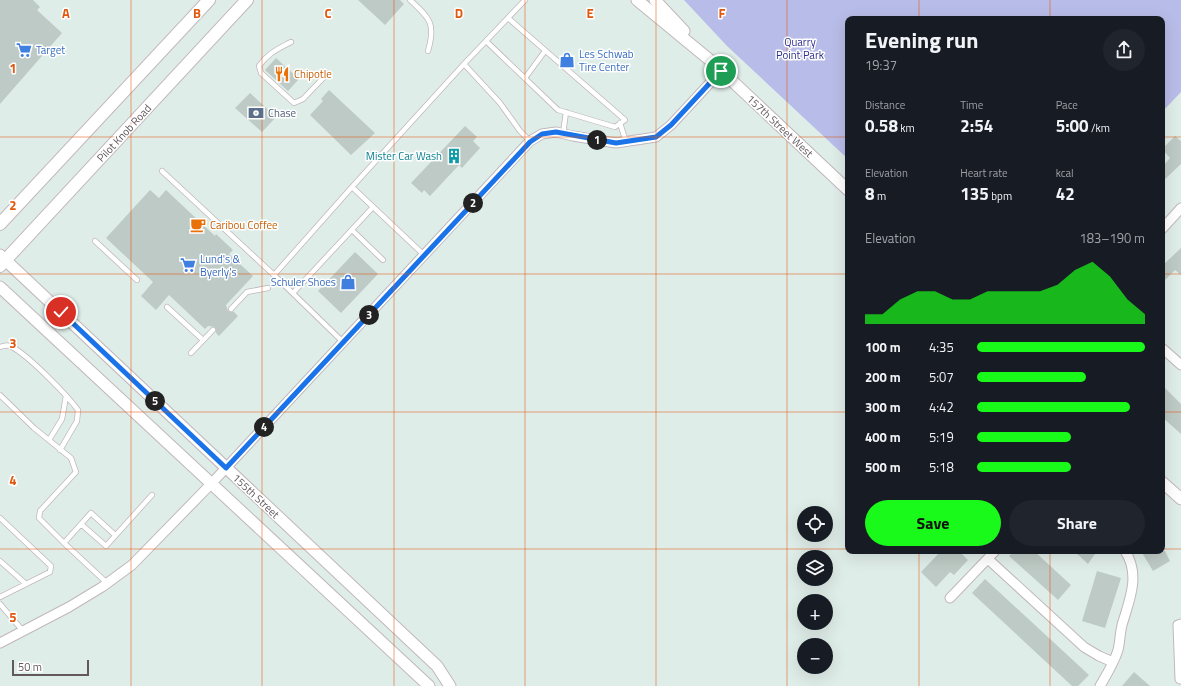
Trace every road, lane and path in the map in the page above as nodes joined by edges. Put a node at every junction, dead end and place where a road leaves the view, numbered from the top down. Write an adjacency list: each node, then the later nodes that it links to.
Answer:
1 (209, 0): 27 (main road)
2 (247, 0): 33 (main road, Pilot Knob Road)
3 (410, 0): 10 (lane)
4 (525, 0): 7 (lane)
5 (637, 0): 12 (street, 157th Street West)
6 (655, 0): 12 (street, 157th Street West)
7 (508, 18): 9 (lane); 11 (lane)
8 (291, 42): 15 (lane)
9 (487, 42): 13 (lane); 16 (lane)
10 (428, 51)
11 (545, 51): 16 (lane); 18 (lane)
12 (711, 61): 14 (street, 157th Street West)
13 (464, 64): 20 (lane); 23 (lane)
14 (721, 71): 21 (street); 24 (street, 157th Street West)
15 (326, 76)
16 (525, 78): 17 (lane)
17 (566, 112): 18 (lane); 19 (lane)
18 (620, 124): 21 (lane)
19 (563, 134): 20 (street); 21 (street)
20 (530, 142): 31 (street)
21 (626, 142)
22 (162, 171): 34 (lane)
23 (352, 187): 25 (lane); 34 (lane)
24 (845, 187)
25 (373, 207): 29 (lane); 31 (lane)
26 (1181, 208): 28 (street)
27 (0, 224)
28 (1165, 226)
29 (352, 230): 32 (lane); 38 (lane)
30 (95, 242): 35 (lane)
31 (424, 255): 43 (street)
32 (383, 260)
33 (2, 261): 52 (street, 155th Street)
34 (274, 275): 38 (lane)
35 (137, 280)
36 (0, 287): 53 (street, 155th Street)
37 (268, 288): 40 (lane)
38 (293, 293): 43 (lane)
39 (167, 307): 42 (lane)
40 (231, 309)
41 (213, 330): 42 (lane)
42 (203, 340): 46 (lane)
43 (344, 342): 52 (street)
44 (0, 347): 49 (lane)
45 (1165, 351): 47 (street)
46 (191, 353)
47 (1181, 365)
48 (0, 395): 50 (lane)
49 (66, 396): 50 (lane); 51 (lane)
50 (48, 440): 51 (lane)
51 (60, 450): 60 (lane)
52 (226, 468): 53 (street); 76 (street, 155th Street)
53 (211, 484): 65 (street); 75 (street, 155th Street)
54 (1165, 485): 56 (street)
55 (152, 495): 59 (lane)
56 (1181, 499)
57 (0, 518): 66 (lane)
58 (81, 524): 59 (lane); 59 (lane); 60 (lane)
59 (116, 535)
60 (64, 543): 65 (lane)
61 (992, 554): 63 (street)
62 (1127, 554): 73 (street)
63 (988, 559): 68 (street); 73 (street)
64 (0, 561): 66 (lane)
65 (107, 583): 71 (street)
66 (26, 584): 67 (lane)
67 (0, 597)
68 (950, 598)
69 (0, 604): 71 (lane)
70 (1181, 624): 74 (street)
71 (23, 631): 72 (street)
72 (0, 643)
73 (1113, 662): 77 (street)
74 (1178, 681)
75 (429, 686)
76 (450, 686)
77 (1100, 686)

